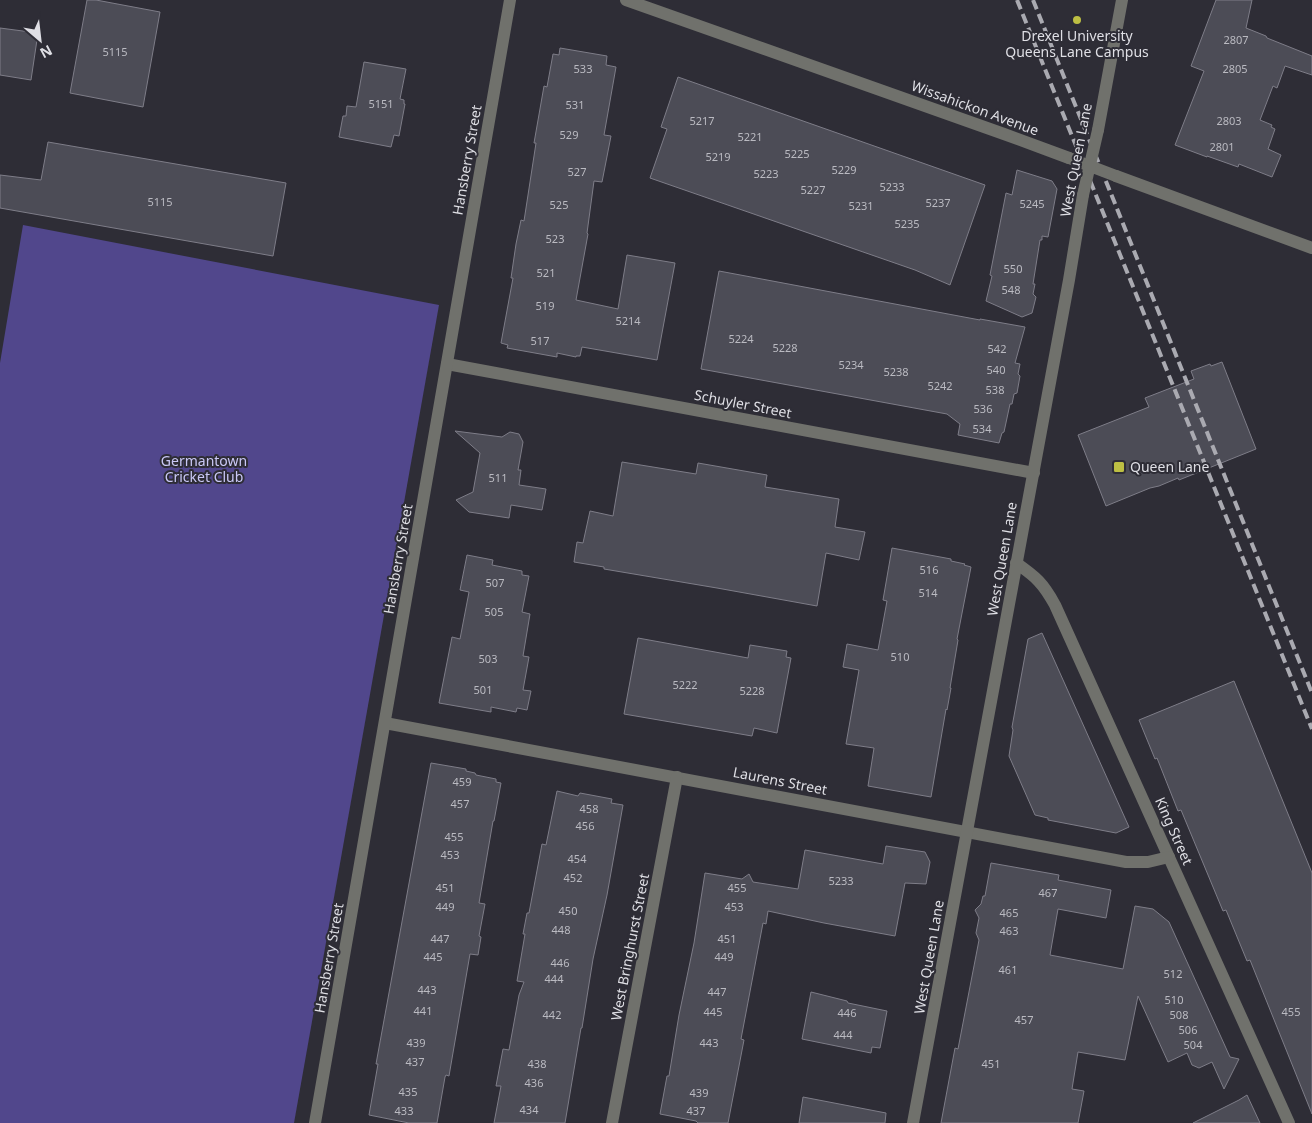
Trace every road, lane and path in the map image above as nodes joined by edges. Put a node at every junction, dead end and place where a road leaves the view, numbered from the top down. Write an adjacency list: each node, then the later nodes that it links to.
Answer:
1 (510, 0): 6 (street, Hansberry Street)
2 (626, 0): 4 (street, Wissahickon Avenue, bridge)
3 (1122, 0): 4 (street, West Queen Lane, bridge)
4 (1090, 166): 5 (street, Wissahickon Avenue, bridge); 7 (street, West Queen Lane, bridge)
5 (1312, 248)
6 (448, 364): 7 (street, Schuyler Street); 9 (street, Hansberry Street)
7 (1034, 473): 8 (street, West Queen Lane)
8 (1016, 563): 11 (street, West Queen Lane); 12 (street, King Street)
9 (385, 723): 10 (street, Laurens Street); 13 (street, Hansberry Street)
10 (677, 778): 11 (street, Laurens Street); 14 (street, West Bringhurst Street)
11 (967, 832): 12 (street, Laurens Street); 15 (street, West Queen Lane)
12 (1169, 857): 16 (street, King Street)
13 (315, 1123)
14 (612, 1123)
15 (913, 1123)
16 (1289, 1123)

